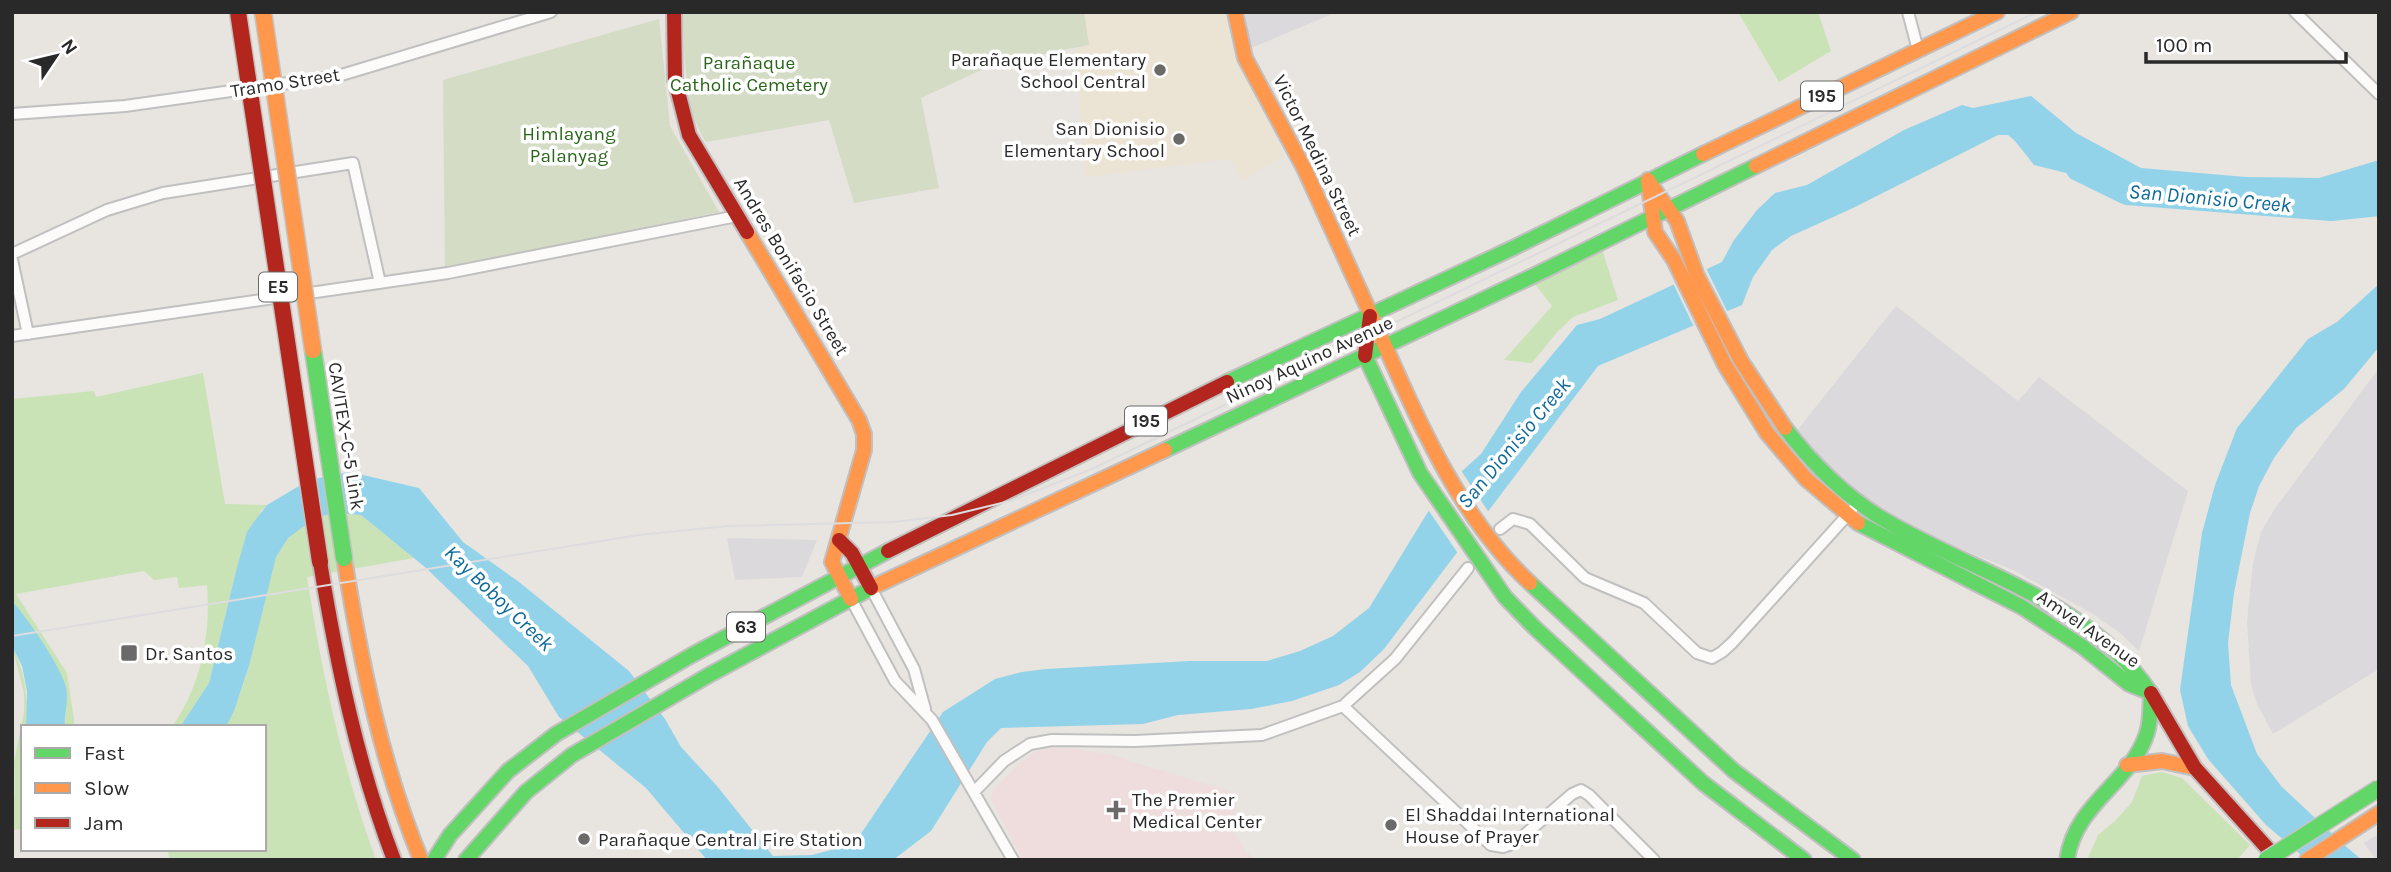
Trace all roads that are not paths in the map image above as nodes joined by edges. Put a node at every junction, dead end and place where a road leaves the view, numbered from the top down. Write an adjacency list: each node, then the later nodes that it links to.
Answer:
1 (238, 12): 44 (main road, E5, bridge)
2 (263, 12): 45 (main road, CAVITEX–C-5 Link / E5, bridge)
3 (551, 12): 12 (street, Tramo Street)
4 (674, 12): 15 (main road, Andres Bonifacio Street)
5 (1235, 12): 21 (main road, Victor Medina Street)
6 (1908, 12): 10 (street)
7 (1997, 12): 10 (main road, Ninoy Aquino Avenue / 195)
8 (2071, 12): 14 (main road, Ninoy Aquino Avenue / 195)
9 (2295, 12): 11 (street)
10 (1918, 50): 13 (main road, Ninoy Aquino Avenue / 195)
11 (2379, 94)
12 (12, 114)
13 (1648, 180): 14 (main road, Amvel Avenue); 16 (main road, Amvel Avenue); 21 (main road, Ninoy Aquino Avenue / 195)
14 (1669, 209): 16 (main road, Ninoy Aquino Avenue / 195); 19 (main road, Amvel Avenue)
15 (737, 216): 20 (street); 28 (main road, Andres Bonifacio Street)
16 (1653, 217): 19 (main road, Amvel Avenue); 24 (main road, Ninoy Aquino Avenue / 195)
17 (12, 254): 20 (street)
18 (12, 260): 22 (street)
19 (1683, 262): 26 (main road, Amvel Avenue)
20 (380, 283): 22 (street)
21 (1371, 314): 24 (main road, Victor Medina Street); 25 (main road); 29 (main road, Ninoy Aquino Avenue / 195)
22 (28, 334): 23 (street)
23 (12, 336)
24 (1385, 346): 25 (main road, Ninoy Aquino Avenue / 195); 27 (main road, Victor Medina Street)
25 (1365, 356): 32 (main road, Ninoy Aquino Avenue / 195); 49 (main road)
26 (1852, 510): 27 (street); 34 (main road, Amvel Avenue)
27 (1491, 528): 50 (main road, Victor Medina Street)
28 (839, 540): 29 (main road); 31 (main road, Andres Bonifacio Street)
29 (859, 566): 31 (main road, Ninoy Aquino Avenue / 195); 32 (main road)
30 (1468, 568): 35 (street)
31 (839, 577): 33 (main road, Andres Bonifacio Street); 42 (main road, Ninoy Aquino Avenue / 63)
32 (871, 588): 33 (main road, Ninoy Aquino Avenue / 195); 36 (street)
33 (851, 599): 36 (street); 43 (main road, Ninoy Aquino Avenue / 63)
34 (2151, 693): 37 (main road); 38 (main road)
35 (1343, 706): 40 (street); 48 (street)
36 (929, 716): 40 (street)
37 (2127, 765): 38 (main road); 51 (main road)
38 (2195, 768): 53 (main road)
39 (2379, 788): 52 (main road, bridge)
40 (974, 792): 47 (street)
41 (2379, 813): 54 (main road)
42 (450, 835): 43 (main road); 46 (main road, 63)
43 (470, 855)
44 (394, 860)
45 (421, 860)
46 (434, 860)
47 (1013, 860)
48 (1654, 860)
49 (1804, 860)
50 (1853, 860)
51 (2067, 860)
52 (2266, 860)
53 (2278, 860)
54 (2307, 860)

